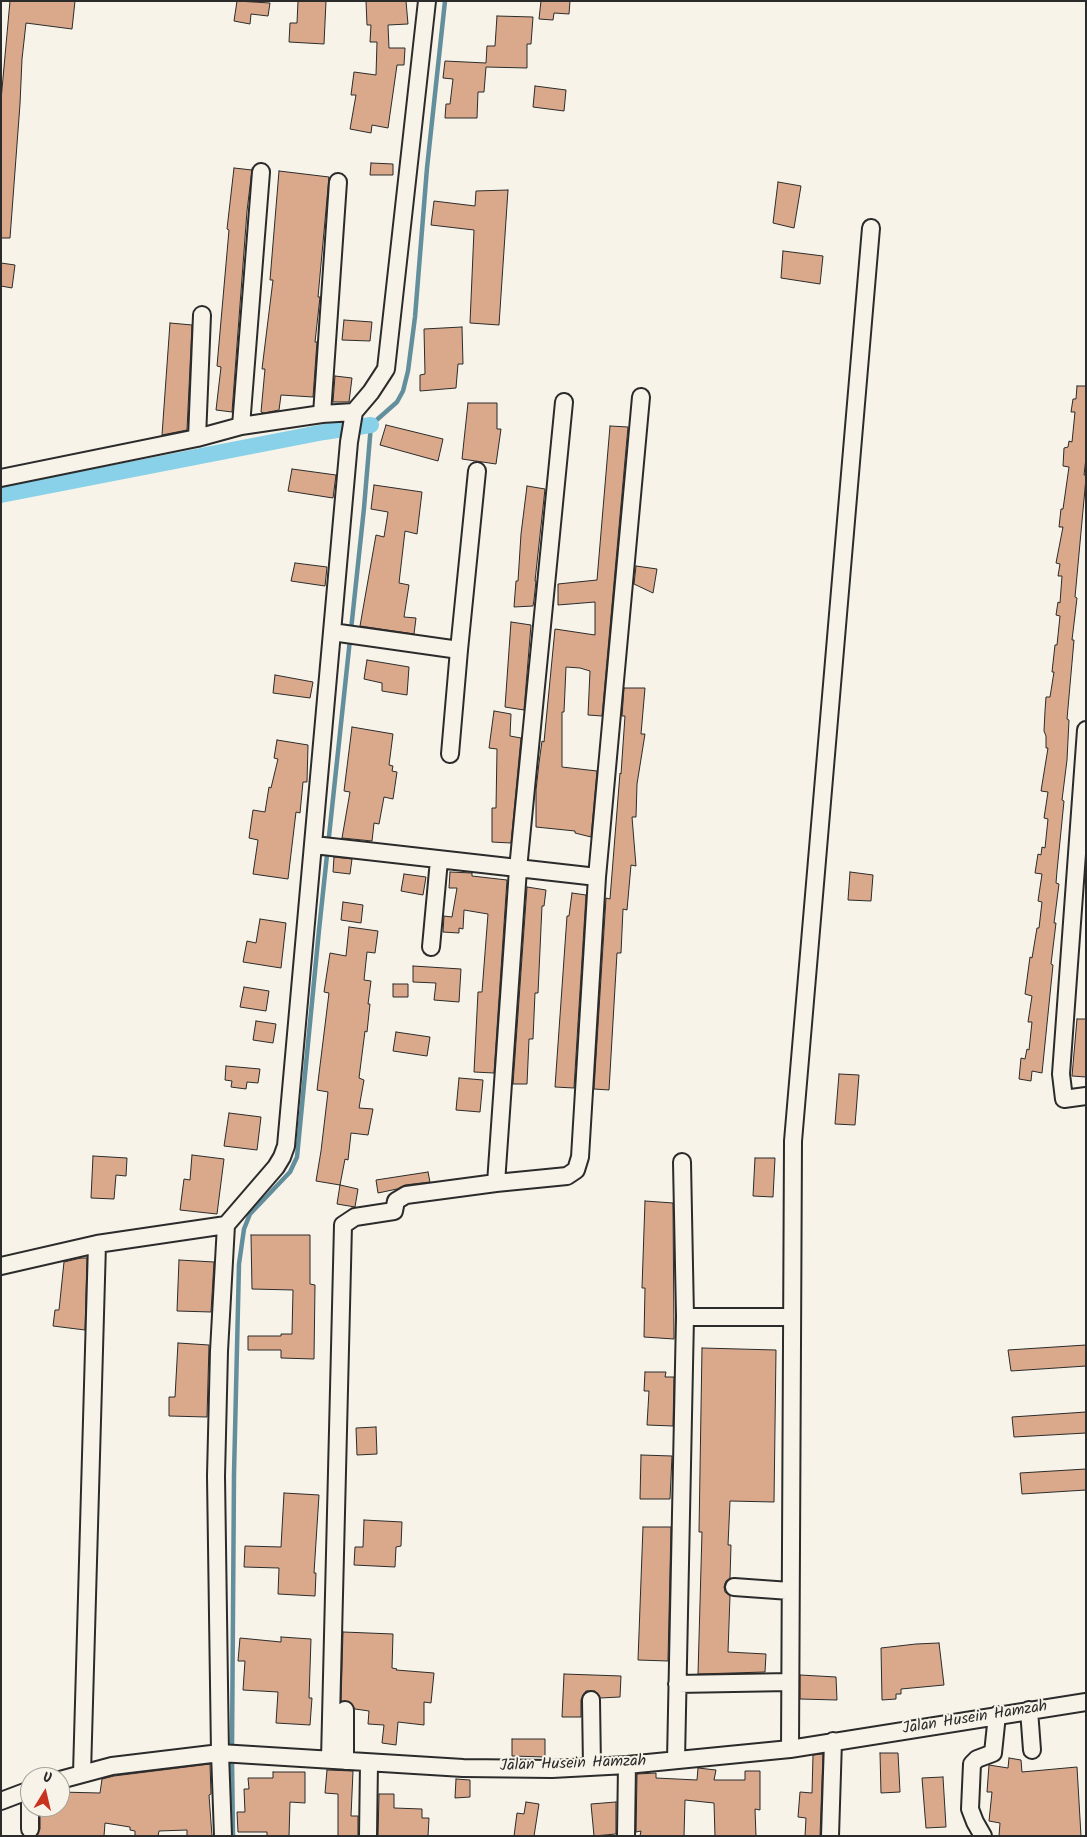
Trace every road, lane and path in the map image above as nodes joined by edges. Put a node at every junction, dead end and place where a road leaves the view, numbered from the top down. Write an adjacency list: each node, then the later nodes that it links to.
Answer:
1 (427, 1): 9 (street)
2 (261, 172): 10 (street)
3 (338, 182): 8 (street)
4 (871, 228): 30 (street)
5 (202, 315): 11 (street)
6 (641, 397): 21 (street)
7 (564, 402): 20 (street)
8 (322, 414): 9 (street); 10 (street)
9 (354, 417): 14 (street)
10 (241, 426): 11 (street)
11 (197, 438): 13 (street)
12 (477, 471): 15 (street)
13 (1, 478)
14 (341, 634): 15 (street); 18 (street)
15 (459, 650): 17 (street)
16 (1086, 730): 23 (street)
17 (450, 754)
18 (323, 846): 19 (street); 26 (street)
19 (439, 860): 20 (street); 22 (street)
20 (518, 869): 21 (street); 25 (street)
21 (597, 877): 25 (street)
22 (431, 947)
23 (1086, 1096)
24 (682, 1162): 29 (street)
25 (496, 1183): 44 (street)
26 (226, 1225): 27 (street); 43 (street)
27 (97, 1244): 28 (street); 49 (street)
28 (1, 1266)
29 (685, 1316): 30 (street); 34 (street)
30 (791, 1317): 32 (street)
31 (734, 1587): 32 (street)
32 (790, 1591): 33 (street)
33 (790, 1682): 34 (street); 41 (street)
34 (678, 1684): 45 (street)
35 (591, 1700): 48 (street)
36 (1086, 1702): 38 (street, Jalan Husein Hamzah)
37 (344, 1710): 44 (street)
38 (1029, 1710): 39 (street, Jalan Husein Hamzah); 42 (street)
39 (997, 1715): 40 (street, Jalan Husein Hamzah); 59 (street)
40 (833, 1741): 41 (street, Jalan Husein Hamzah); 58 (street)
41 (790, 1749): 45 (street, Jalan Husein Hamzah)
42 (1032, 1750)
43 (228, 1753): 44 (street, Jalan Husein Hamzah); 49 (street, Jalan Husein Hamzah); 55 (street)
44 (338, 1760): 46 (street, Jalan Husein Hamzah)
45 (676, 1760): 47 (street, Jalan Husein Hamzah)
46 (369, 1763): 48 (street, Jalan Husein Hamzah); 56 (street)
47 (627, 1765): 48 (street, Jalan Husein Hamzah); 57 (street)
48 (592, 1767)
49 (82, 1773): 50 (street, Jalan Husein Hamzah)
50 (70, 1777)
51 (20, 1794): 52 (street)
52 (1, 1801)
53 (30, 1817): 54 (street)
54 (30, 1829)
55 (223, 1836)
56 (368, 1836)
57 (626, 1836)
58 (830, 1836)
59 (983, 1836)

